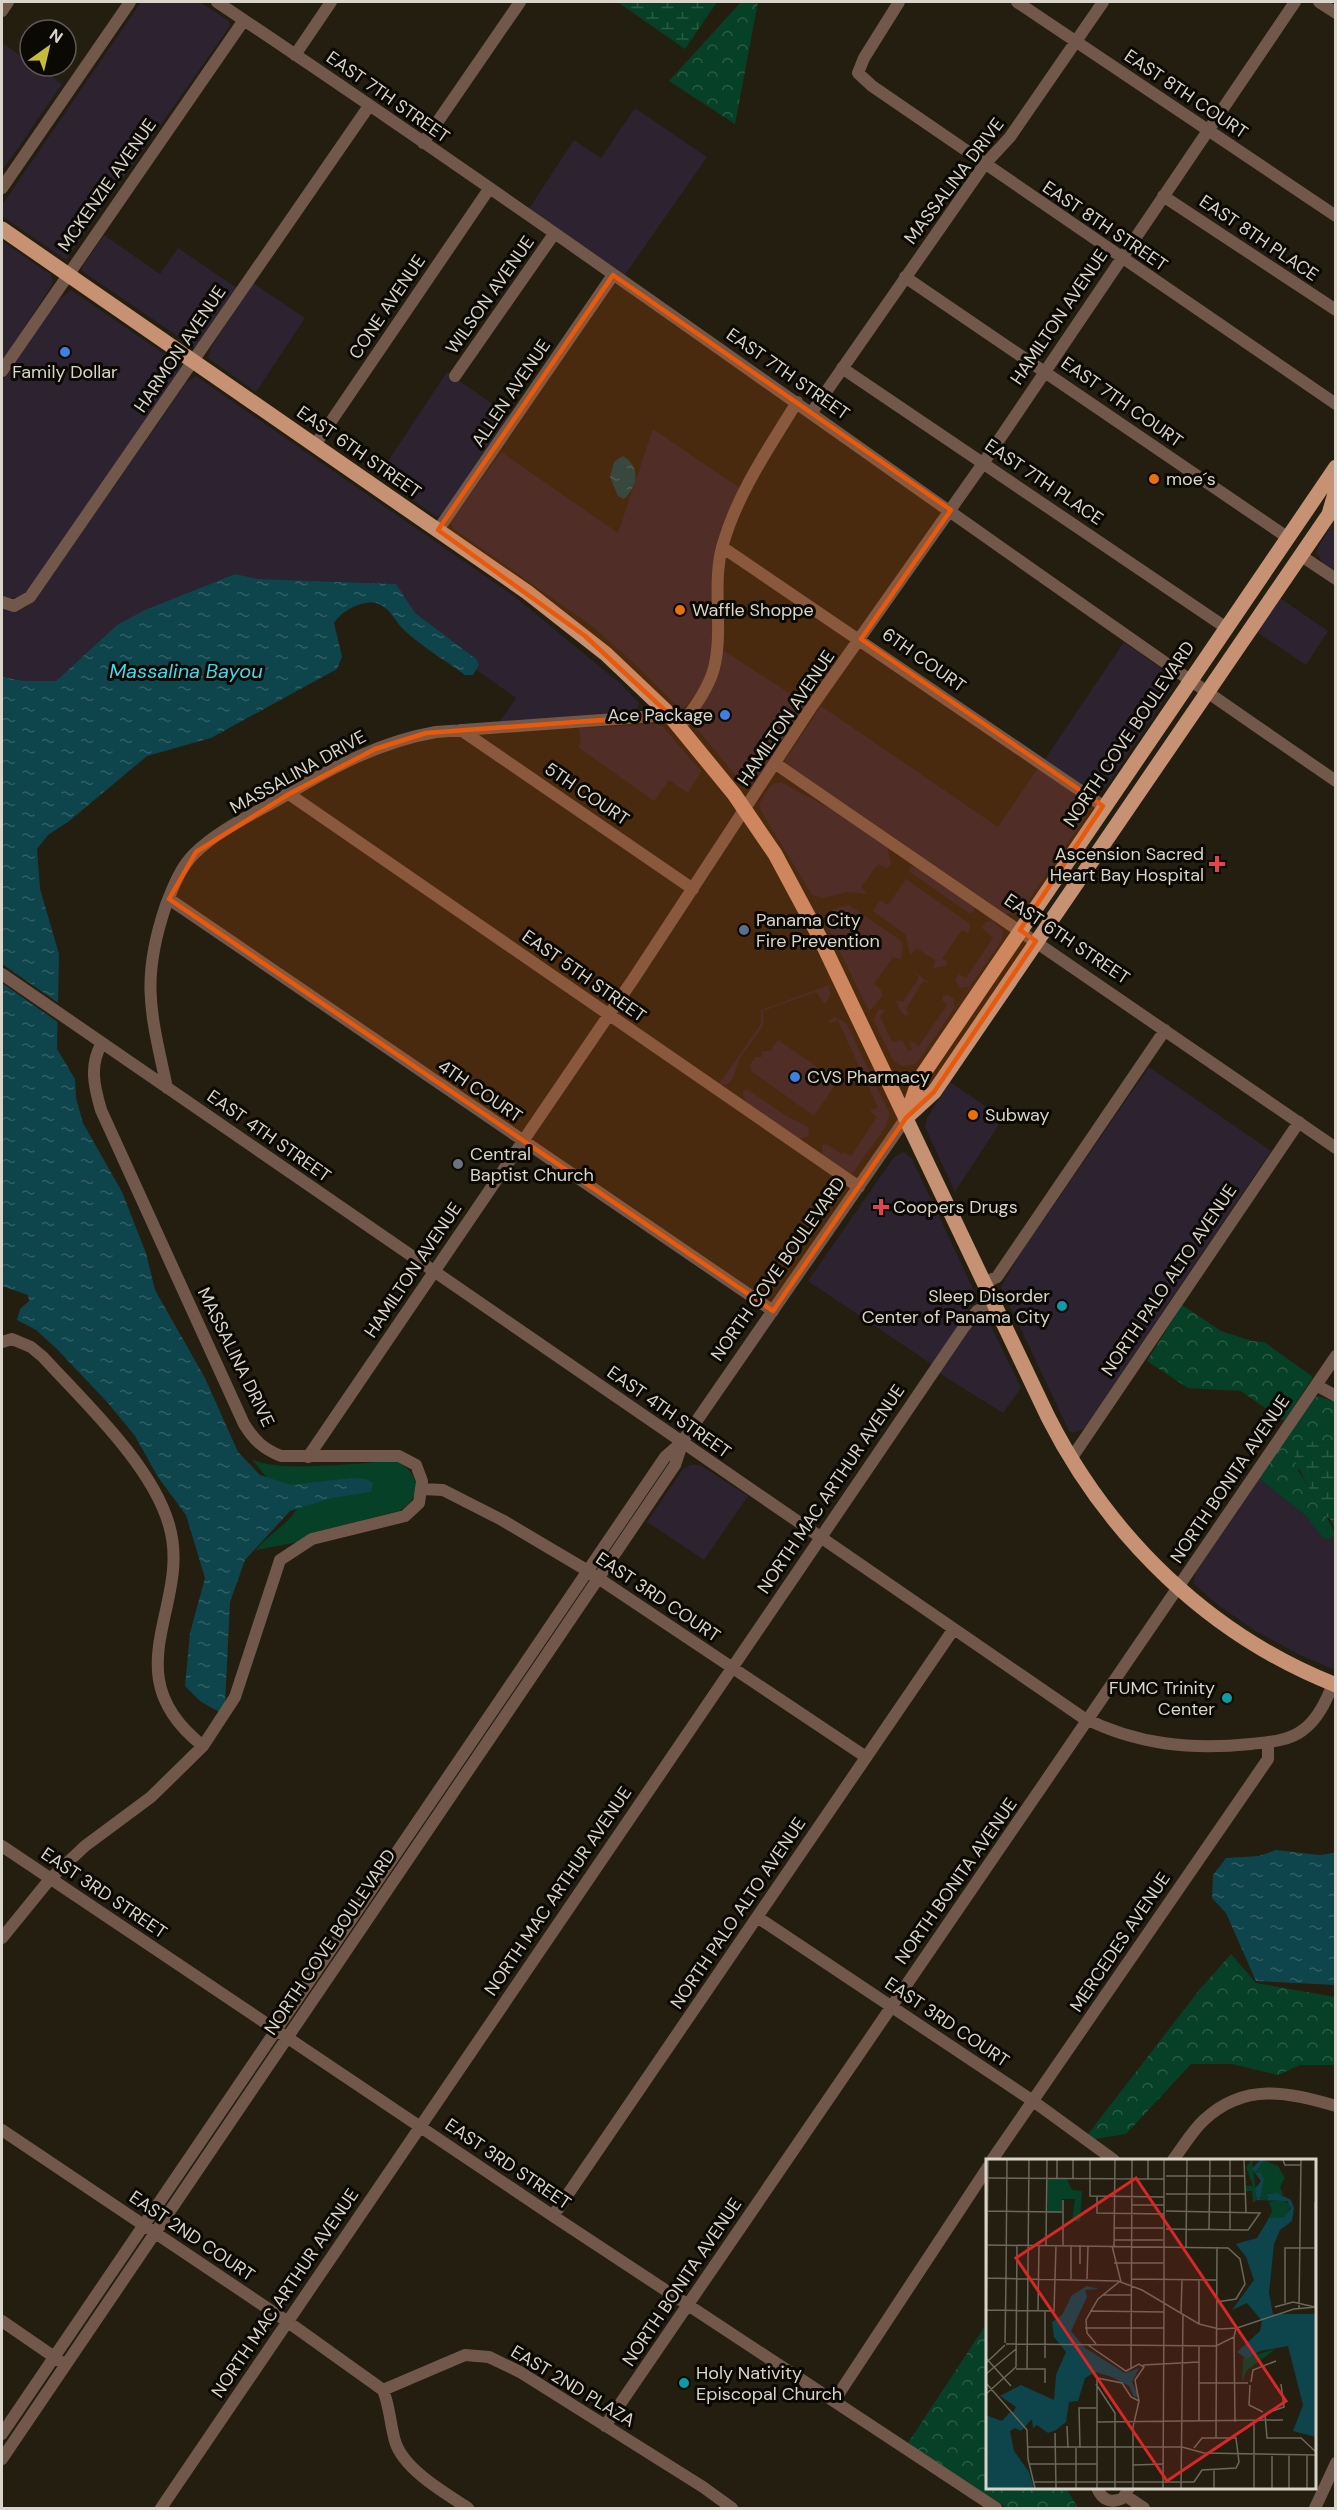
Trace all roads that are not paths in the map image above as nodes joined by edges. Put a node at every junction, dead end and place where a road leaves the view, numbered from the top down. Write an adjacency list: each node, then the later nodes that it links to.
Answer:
1 (8, 2): 11 (street)
2 (130, 2): 20 (street)
3 (217, 2): 13 (street, EAST 7TH STREET)
4 (331, 2): 15 (street)
5 (520, 2): 18 (street)
6 (899, 2): 19 (street, EAST 8TH STREET)
7 (1017, 2): 14 (street, EAST 8TH COURT)
8 (1103, 2): 14 (street, MASSALINA DRIVE)
9 (1295, 2): 17 (street, HAMILTON AVENUE)
10 (1319, 2): 12 (street)
11 (2, 11)
12 (1335, 12)
13 (244, 20): 15 (street, EAST 7TH STREET); 27 (street, MCKENZIE AVENUE)
14 (1076, 41): 17 (street, EAST 8TH COURT); 19 (street, MASSALINA DRIVE)
15 (295, 55): 16 (street, EAST 7TH STREET)
16 (369, 106): 18 (street, EAST 7TH STREET); 31 (street, HARMON AVENUE)
17 (1208, 130): 22 (street, HAMILTON AVENUE); 23 (street, EAST 8TH COURT)
18 (423, 143): 21 (street, EAST 7TH STREET)
19 (984, 165): 26 (street, EAST 8TH STREET); 29 (street, MASSALINA DRIVE)
20 (2, 188)
21 (489, 189): 25 (street, EAST 7TH STREET); 39 (street, CONE AVENUE)
22 (1163, 195): 26 (street, HAMILTON AVENUE); 30 (street, EAST 8TH PLACE)
23 (1335, 216)
24 (2, 229): 27 (main road, EAST 6TH STREET)
25 (554, 234): 28 (street, EAST 7TH STREET); 35 (street, WILSON AVENUE)
26 (1120, 259): 33 (street, HAMILTON AVENUE); 37 (street, EAST 8TH STREET)
27 (68, 274): 31 (main road, EAST 6TH STREET); 34 (street, MCKENZIE AVENUE)
28 (613, 275): 36 (street, EAST 7TH STREET); 45 (street, ALLEN AVENUE)
29 (905, 277): 32 (street, MASSALINA DRIVE); 33 (street, EAST 7TH COURT)
30 (1335, 310)
31 (194, 361): 39 (main road, EAST 6TH STREET); 50 (street, HARMON AVENUE)
32 (842, 368): 38 (street, MASSALINA DRIVE); 40 (street, EAST 7TH PLACE)
33 (1044, 370): 40 (street, HAMILTON AVENUE); 46 (street, EAST 7TH COURT)
34 (2, 372)
35 (455, 376)
36 (797, 402): 38 (street, EAST 7TH STREET); 47 (street)
37 (1335, 404)
38 (812, 412): 44 (street, EAST 7TH STREET)
39 (315, 445): 45 (main road, EAST 6TH STREET)
40 (984, 462): 44 (street, HAMILTON AVENUE); 52 (street, EAST 7TH PLACE)
41 (1335, 467): 46 (main road, NORTH COVE BOULEVARD)
42 (1335, 490): 43 (main road)
43 (1332, 509): 48 (main road, NORTH COVE BOULEVARD)
44 (951, 510): 53 (street, HAMILTON AVENUE); 54 (street, EAST 7TH STREET)
45 (438, 530): 56 (main road, EAST 6TH STREET)
46 (1287, 537): 51 (main road); 52 (main road, NORTH COVE BOULEVARD)
47 (722, 547): 53 (street, 6TH COURT); 57 (street)
48 (1300, 555): 49 (street); 51 (main road, NORTH COVE BOULEVARD)
49 (1335, 579)
50 (2, 602)
51 (1266, 605): 55 (main road, NORTH COVE BOULEVARD)
52 (1225, 627): 54 (main road, NORTH COVE BOULEVARD)
53 (861, 639): 59 (street, HAMILTON AVENUE); 62 (street, 6TH COURT)
54 (1189, 680): 55 (street, EAST 7TH STREET); 62 (main road, NORTH COVE BOULEVARD)
55 (1206, 692): 60 (street, EAST 7TH STREET); 67 (main road, NORTH COVE BOULEVARD)
56 (669, 715): 57 (main road, EAST 6TH STREET); 58 (street, MASSALINA DRIVE)
57 (680, 727): 63 (main road, EAST 6TH STREET)
58 (461, 730): 61 (street, MASSALINA DRIVE); 64 (street, 5TH COURT)
59 (776, 764): 63 (street, HAMILTON AVENUE); 66 (street, EAST 6TH STREET)
60 (1335, 781)
61 (289, 794): 65 (street, MASSALINA DRIVE); 69 (street, EAST 5TH STREET)
62 (1103, 806): 66 (main road, NORTH COVE BOULEVARD)
63 (746, 809): 64 (street, HAMILTON AVENUE); 73 (main road, EAST 6TH STREET)
64 (693, 889): 69 (street, HAMILTON AVENUE)
65 (168, 899): 72 (street, MASSALINA DRIVE); 75 (street, 4TH COURT)
66 (1020, 930): 67 (street, EAST 6TH STREET); 73 (main road, NORTH COVE BOULEVARD)
67 (1036, 941): 70 (street, EAST 6TH STREET); 73 (main road, NORTH COVE BOULEVARD)
68 (2, 974): 71 (street, EAST 4TH STREET)
69 (608, 1014): 75 (street, HAMILTON AVENUE); 77 (street, EAST 5TH STREET)
70 (1165, 1030): 74 (street, EAST 6TH STREET); 79 (street)
71 (102, 1043): 72 (street, EAST 4TH STREET); 87 (street, MASSALINA DRIVE)
72 (167, 1088): 78 (street, EAST 4TH STREET)
73 (906, 1118): 77 (street, NORTH COVE BOULEVARD); 79 (main road, EAST 6TH STREET)
74 (1299, 1122): 76 (street, EAST 6TH STREET); 88 (street, NORTH PALO ALTO AVENUE)
75 (521, 1142): 78 (street, HAMILTON AVENUE); 81 (street, 4TH COURT)
76 (1335, 1148)
77 (859, 1187): 81 (street, NORTH COVE BOULEVARD)
78 (433, 1271): 86 (street, EAST 4TH STREET); 87 (street, HAMILTON AVENUE)
79 (984, 1283): 80 (main road, EAST 6TH STREET)
80 (994, 1303): 88 (main road, EAST 6TH STREET); 90 (street, NORTH MAC ARTHUR AVENUE)
81 (773, 1311): 86 (street, NORTH COVE BOULEVARD)
82 (2, 1342): 99 (street)
83 (1335, 1356): 84 (street, NORTH BONITA AVENUE)
84 (1316, 1384): 85 (street); 93 (street, NORTH BONITA AVENUE)
85 (1335, 1396)
86 (682, 1442): 90 (street, EAST 4TH STREET); 91 (street, NORTH COVE BOULEVARD); 92 (street, NORTH COVE BOULEVARD)
87 (308, 1457): 89 (street, MASSALINA DRIVE)
88 (1071, 1459): 93 (main road, EAST 6TH STREET)
89 (421, 1489): 91 (street, EAST 3RD COURT); 99 (street)
90 (821, 1538): 94 (street, EAST 4TH STREET); 95 (street, NORTH MAC ARTHUR AVENUE)
91 (587, 1571): 92 (street, EAST 3RD COURT); 101 (street, NORTH COVE BOULEVARD)
92 (599, 1579): 95 (street, EAST 3RD COURT); 102 (street, NORTH COVE BOULEVARD)
93 (1177, 1587): 96 (main road, EAST 6TH STREET); 97 (street, NORTH BONITA AVENUE)
94 (953, 1630): 97 (street, EAST 4TH STREET); 100 (street, NORTH PALO ALTO AVENUE)
95 (731, 1668): 100 (street, EAST 3RD COURT); 112 (street, NORTH MAC ARTHUR AVENUE)
96 (1334, 1685): 98 (street, EAST 4TH STREET)
97 (1088, 1720): 98 (street, EAST 4TH STREET); 107 (street, NORTH BONITA AVENUE)
98 (1268, 1742): 110 (street, MERCEDES AVENUE)
99 (203, 1746): 104 (street)
100 (866, 1757): 105 (street, NORTH PALO ALTO AVENUE)
101 (430, 1804): 102 (street); 108 (street, NORTH COVE BOULEVARD)
102 (441, 1812): 109 (street, NORTH COVE BOULEVARD)
103 (2, 1846): 104 (street, EAST 3RD STREET)
104 (50, 1879): 106 (street); 108 (street, EAST 3RD STREET)
105 (757, 1917): 107 (street, EAST 3RD COURT); 118 (street, NORTH PALO ALTO AVENUE)
106 (2, 1938)
107 (891, 2006): 110 (street, EAST 3RD COURT); 121 (street, NORTH BONITA AVENUE)
108 (277, 2029): 109 (street, EAST 3RD STREET); 119 (street, NORTH COVE BOULEVARD)
109 (288, 2037): 112 (street, EAST 3RD STREET); 120 (street, NORTH COVE BOULEVARD)
110 (1033, 2101): 114 (street, MERCEDES AVENUE); 115 (street, EAST 3RD COURT)
111 (1335, 2106): 116 (street)
112 (420, 2127): 118 (street, EAST 3RD STREET); 123 (street, NORTH MAC ARTHUR AVENUE)
113 (2, 2130): 119 (street, EAST 2ND COURT)
114 (993, 2159)
115 (1113, 2159)
116 (1174, 2159)
117 (986, 2169): 127 (street)
118 (553, 2216): 121 (street, EAST 3RD STREET)
119 (144, 2225): 120 (street, EAST 2ND COURT); 124 (street, NORTH COVE BOULEVARD)
120 (155, 2234): 123 (street, EAST 2ND COURT); 125 (street, NORTH COVE BOULEVARD)
121 (688, 2306): 127 (street, EAST 3RD STREET); 128 (street, NORTH BONITA AVENUE)
122 (2, 2321): 124 (street)
123 (288, 2322): 126 (street, EAST 2ND COURT); 135 (street, NORTH MAC ARTHUR AVENUE)
124 (54, 2356): 125 (street); 129 (street, NORTH COVE BOULEVARD)
125 (66, 2364): 130 (street, NORTH COVE BOULEVARD)
126 (383, 2390): 128 (street, EAST 2ND PLAZA); 136 (street)
127 (834, 2401): 134 (street, EAST 3RD STREET)
128 (605, 2426): 137 (street, EAST 2ND PLAZA)
129 (2, 2434)
130 (2, 2459)
131 (1335, 2463): 141 (street)
132 (1100, 2492): 133 (street); 139 (street)
133 (1127, 2492): 140 (street)
134 (980, 2504): 138 (street, EAST 3RD STREET)
135 (161, 2508)
136 (468, 2508)
137 (732, 2508)
138 (996, 2508)
139 (1094, 2508)
140 (1144, 2508)
141 (1315, 2508)

